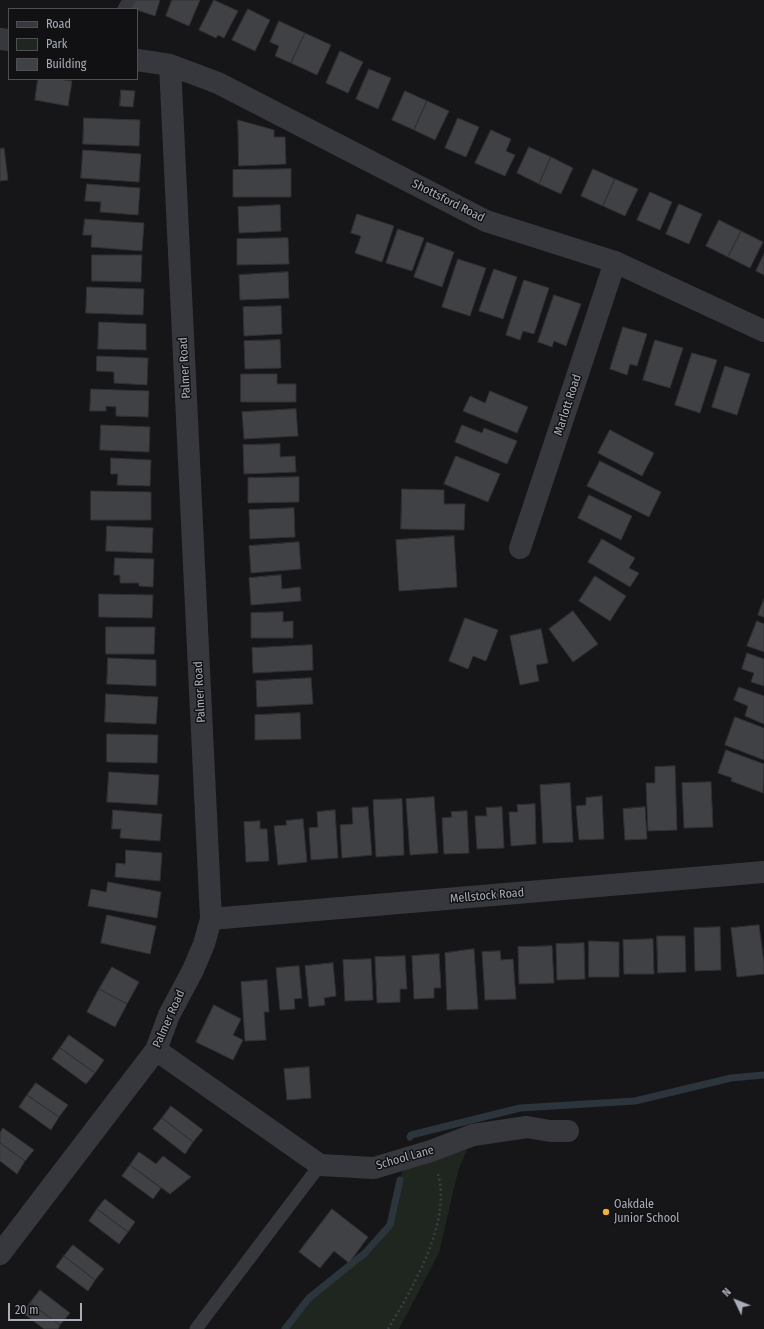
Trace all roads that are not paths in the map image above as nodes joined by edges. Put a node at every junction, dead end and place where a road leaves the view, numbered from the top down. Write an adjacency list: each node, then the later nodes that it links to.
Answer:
1 (138, 60): 2 (street, Shottsford Road)
2 (170, 65): 3 (street, Shottsford Road); 7 (street, Palmer Road)
3 (615, 262): 4 (street, Shottsford Road); 5 (street, Marlott Road)
4 (764, 331)
5 (520, 548)
6 (764, 872): 7 (street, Mellstock Road)
7 (211, 919): 8 (street, Palmer Road)
8 (156, 1050): 10 (street); 11 (street, Palmer Road)
9 (568, 1131): 10 (street, School Lane)
10 (320, 1165): 12 (lane)
11 (0, 1254)
12 (196, 1329)

